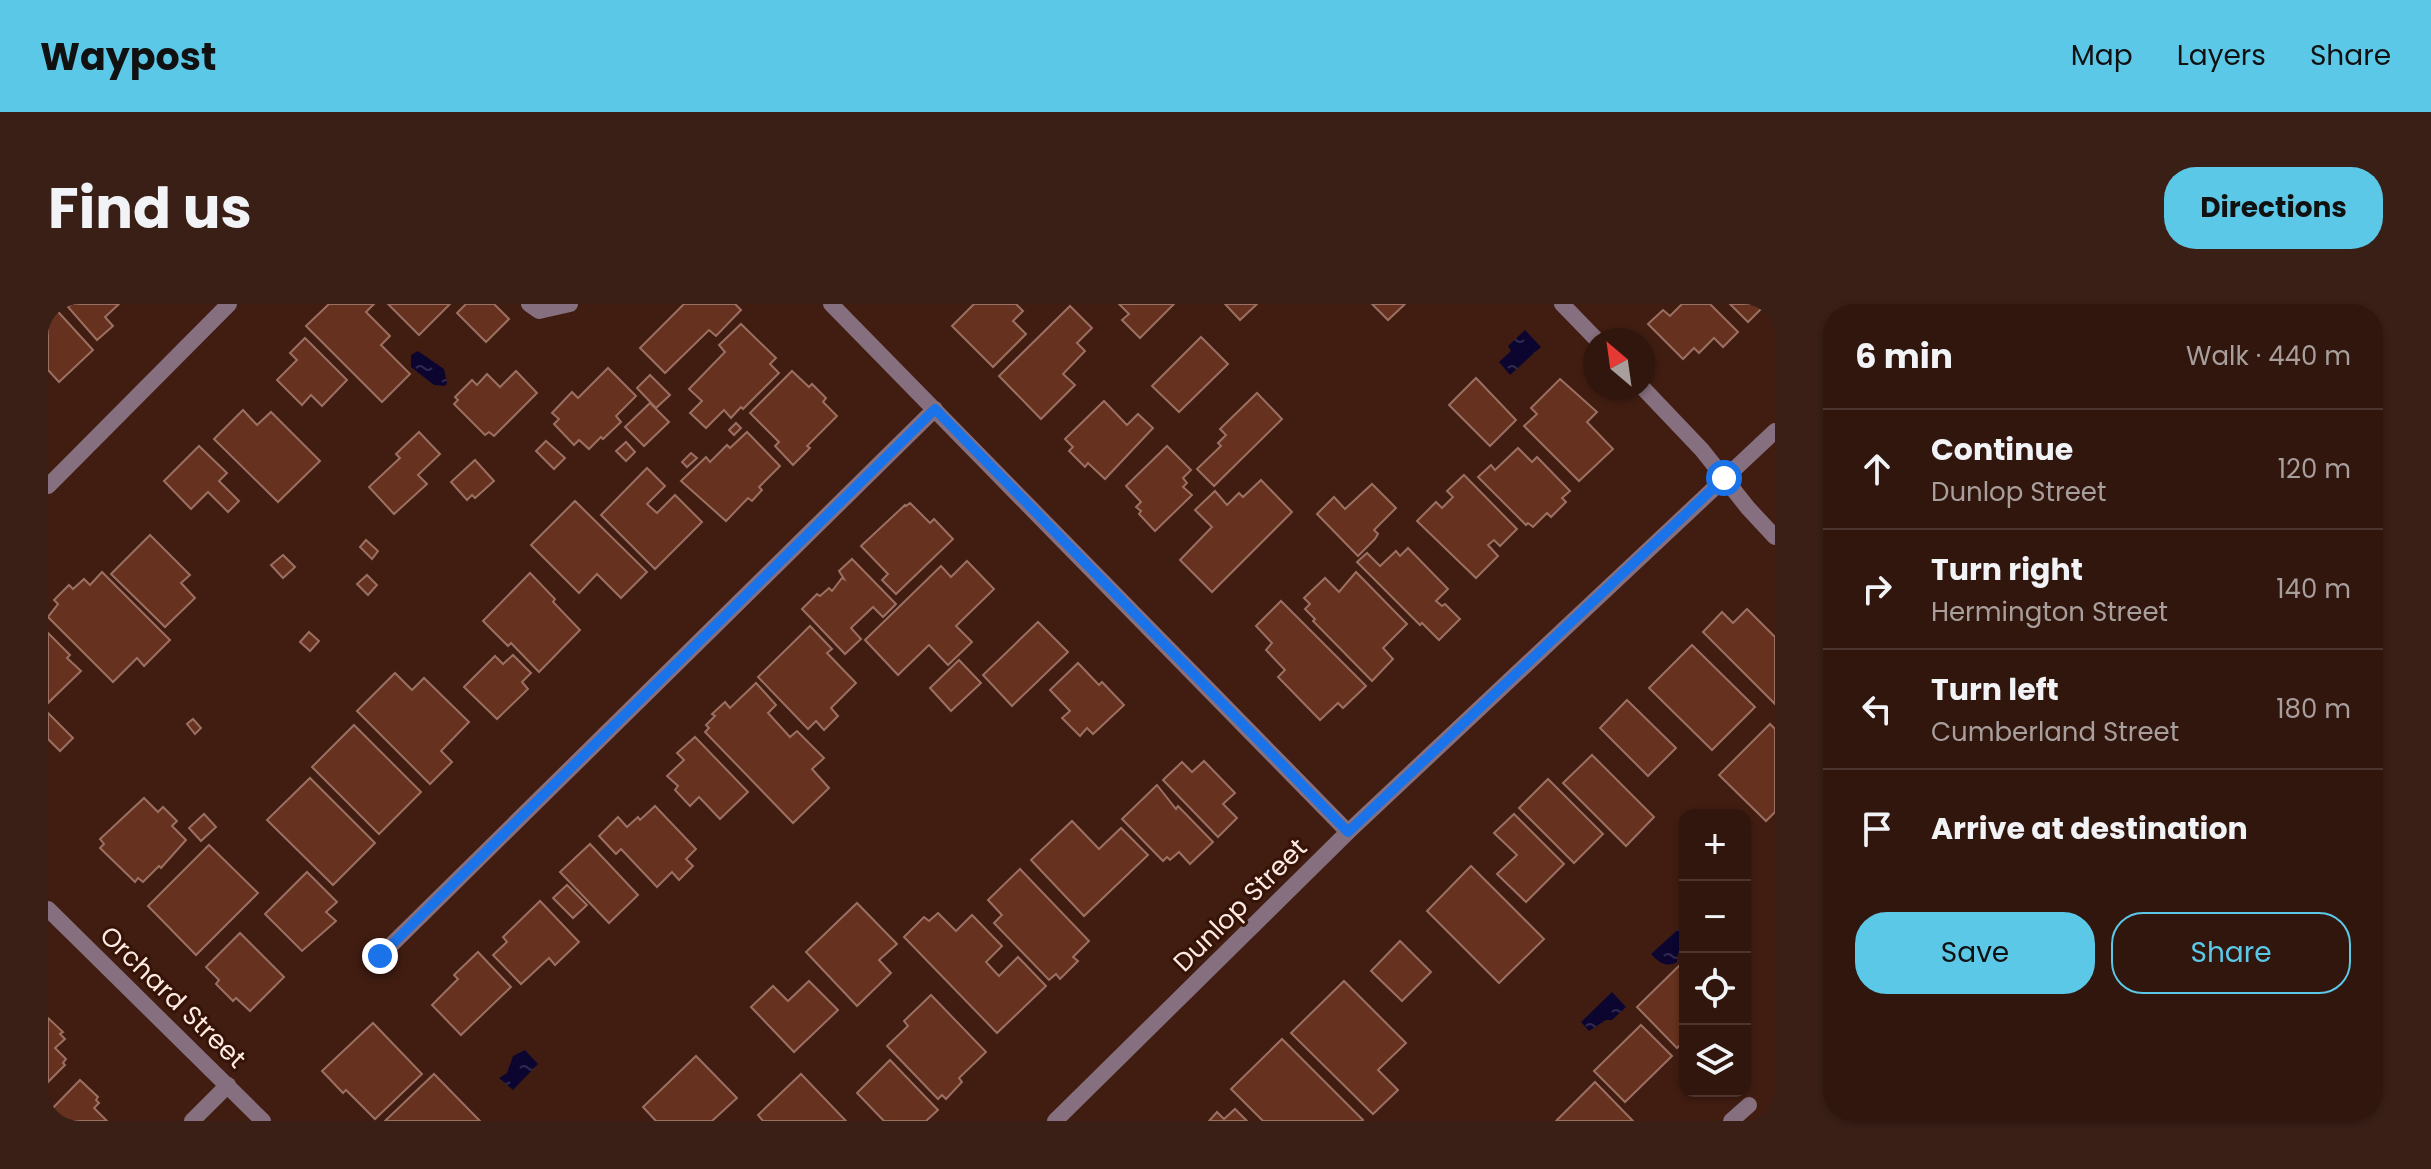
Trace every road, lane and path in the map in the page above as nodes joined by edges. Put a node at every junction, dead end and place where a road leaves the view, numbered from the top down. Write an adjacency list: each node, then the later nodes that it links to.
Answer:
1 (229, 304): 11 (street)
2 (529, 304): 3 (street)
3 (570, 304)
4 (831, 304): 8 (street)
5 (1562, 304): 6 (street)
6 (1585, 328)
7 (1654, 400): 10 (street)
8 (935, 409): 13 (street); 15 (street)
9 (1775, 431): 10 (street, Dunlop Street)
10 (1724, 478): 12 (street); 13 (street, Dunlop Street)
11 (48, 486)
12 (1775, 537)
13 (1348, 832): 20 (street, Dunlop Street)
14 (48, 909): 16 (street, Orchard Street)
15 (380, 956)
16 (228, 1085): 18 (street); 19 (street, Orchard Street)
17 (1749, 1105): 21 (street)
18 (192, 1121)
19 (263, 1121)
20 (1055, 1121)
21 (1731, 1121)

